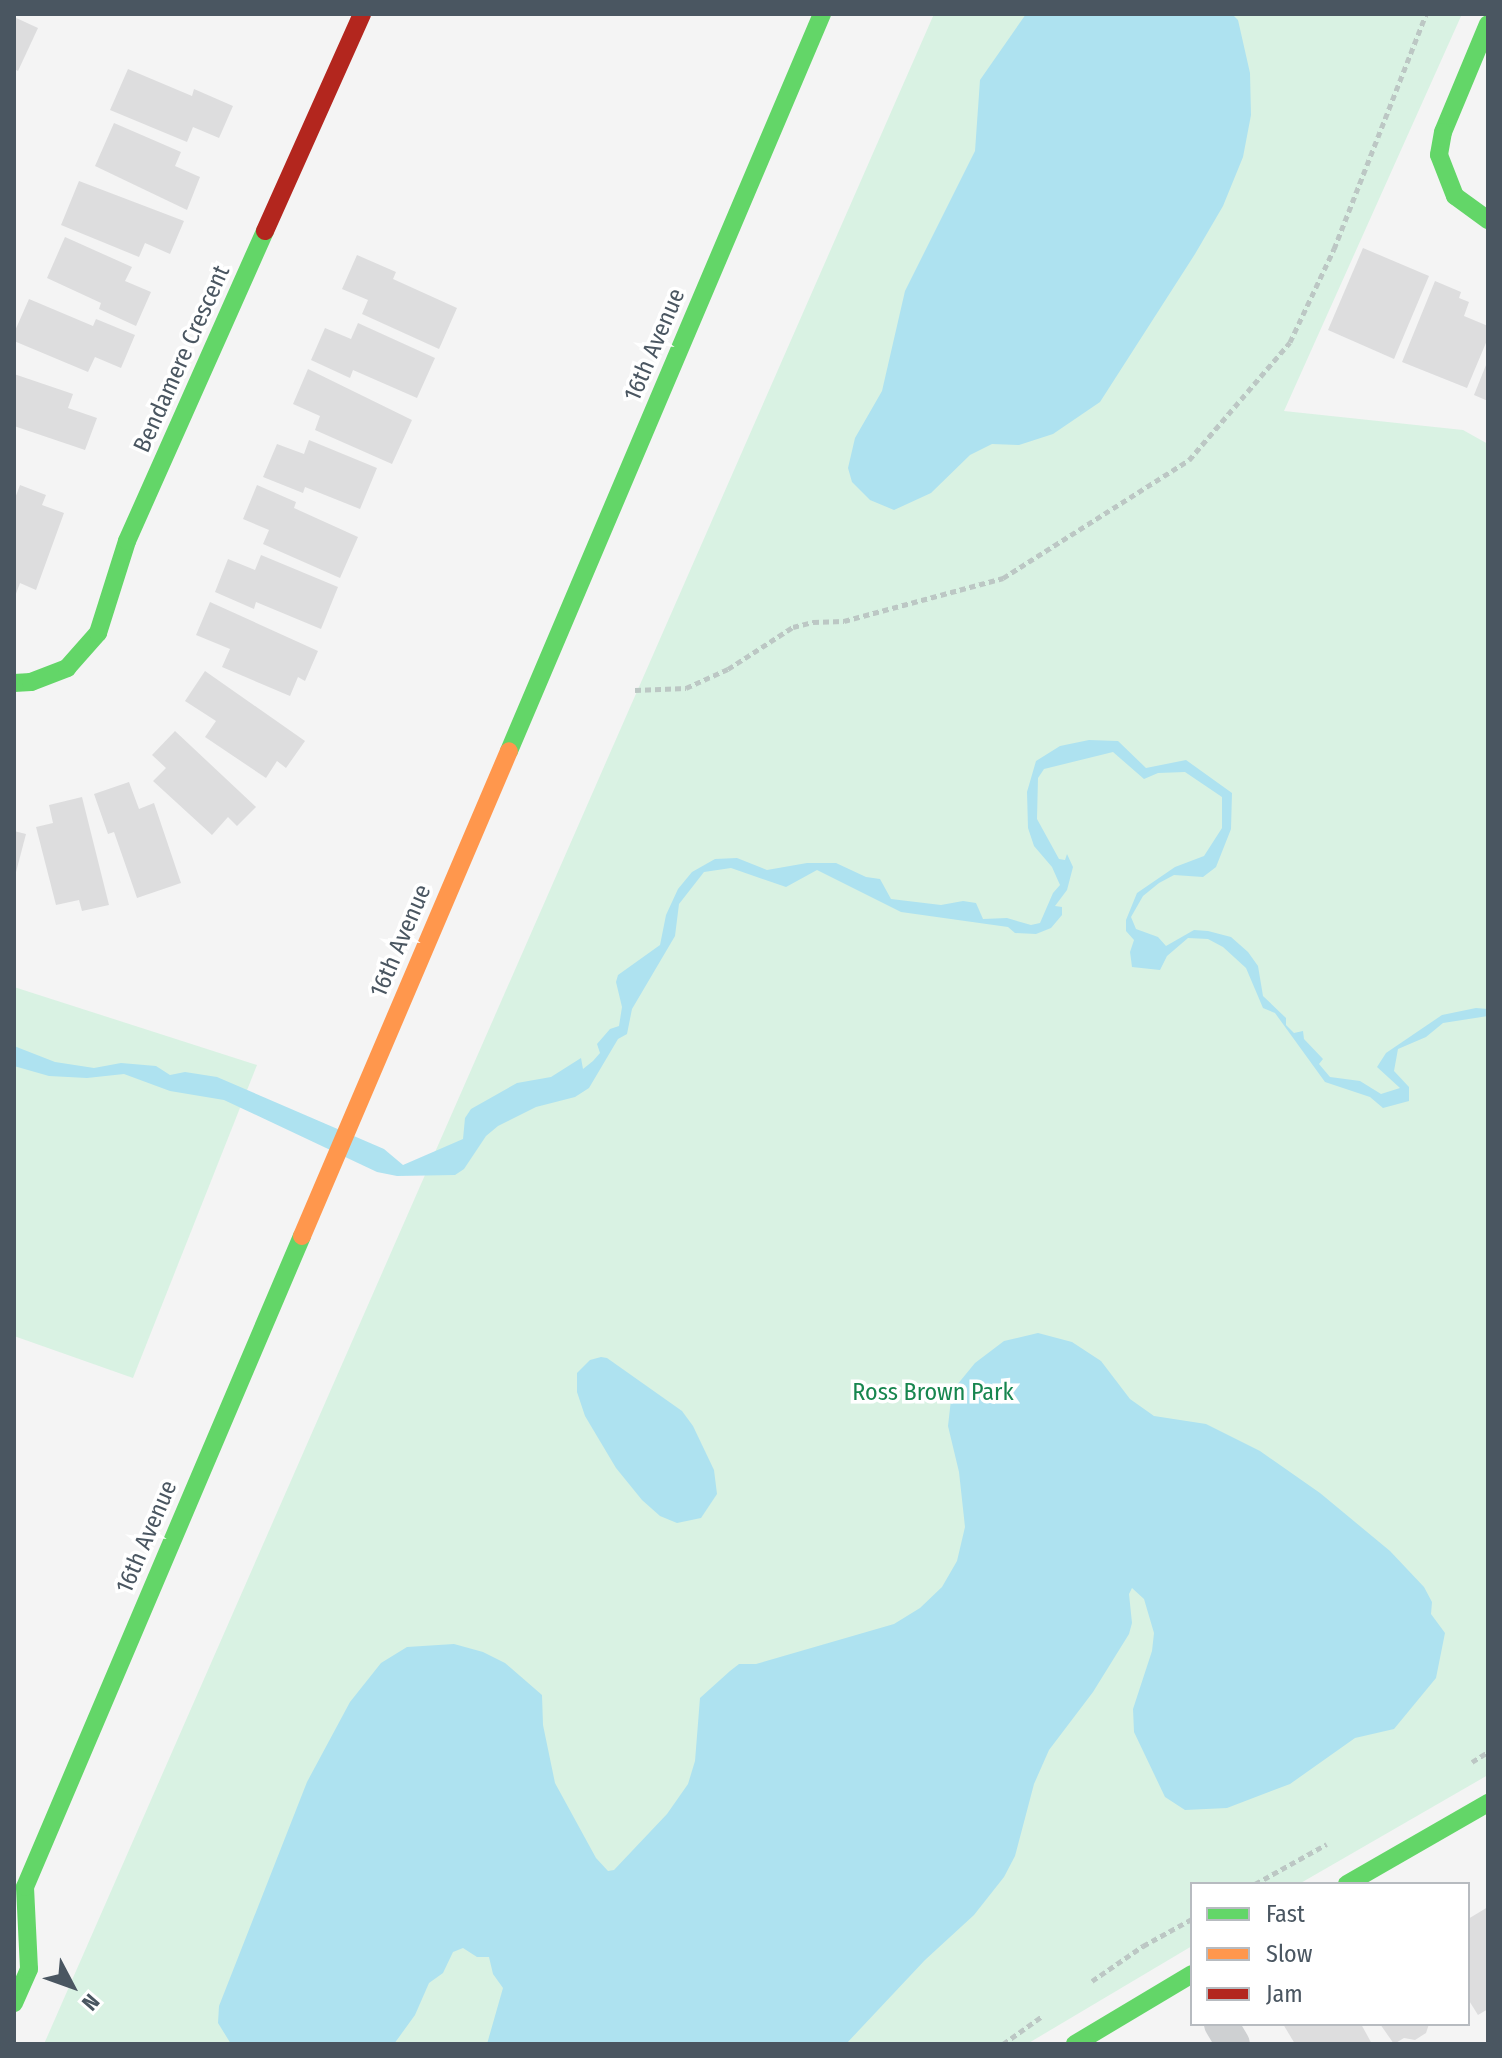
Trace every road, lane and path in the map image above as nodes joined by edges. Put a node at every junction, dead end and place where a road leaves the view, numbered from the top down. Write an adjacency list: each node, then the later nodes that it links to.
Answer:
1 (362, 14): 6 (main road, Bendamere Crescent)
2 (822, 14): 10 (main road, 16th Avenue)
3 (1426, 14): 7 (path)
4 (1488, 24): 5 (main road)
5 (1488, 220)
6 (14, 683)
7 (635, 690)
8 (1488, 1803): 9 (main road)
9 (1350, 1882)
10 (19, 1891): 12 (main road, 16th Avenue)
11 (1190, 1975): 14 (main road)
12 (14, 2003)
13 (1222, 2026): 15 (street)
14 (1075, 2044)
15 (1233, 2044)

